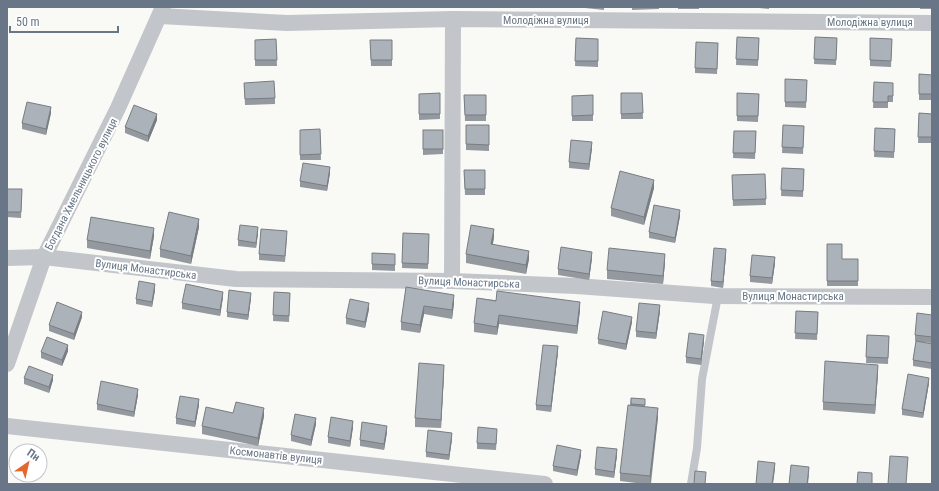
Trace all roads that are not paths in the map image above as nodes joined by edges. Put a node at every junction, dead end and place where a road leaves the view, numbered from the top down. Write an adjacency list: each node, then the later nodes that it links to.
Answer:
1 (161, 12): 2 (street, Молодіжна вулиця); 4 (street, Богдана Хмельницького вулиця)
2 (453, 19): 3 (street, Молодіжна вулиця); 6 (street)
3 (932, 23)
4 (44, 257): 5 (street, Вулиця Монастирська); 6 (street, Вулиця Монастирська); 9 (street, Богдана Хмельницького вулиця)
5 (7, 258)
6 (452, 281): 7 (street, Вулиця Монастирська)
7 (718, 296): 8 (street, Вулиця Монастирська); 12 (lane)
8 (932, 297)
9 (7, 364)
10 (7, 426): 11 (street, Космонавтів вулиця)
11 (545, 484)
12 (691, 484)

